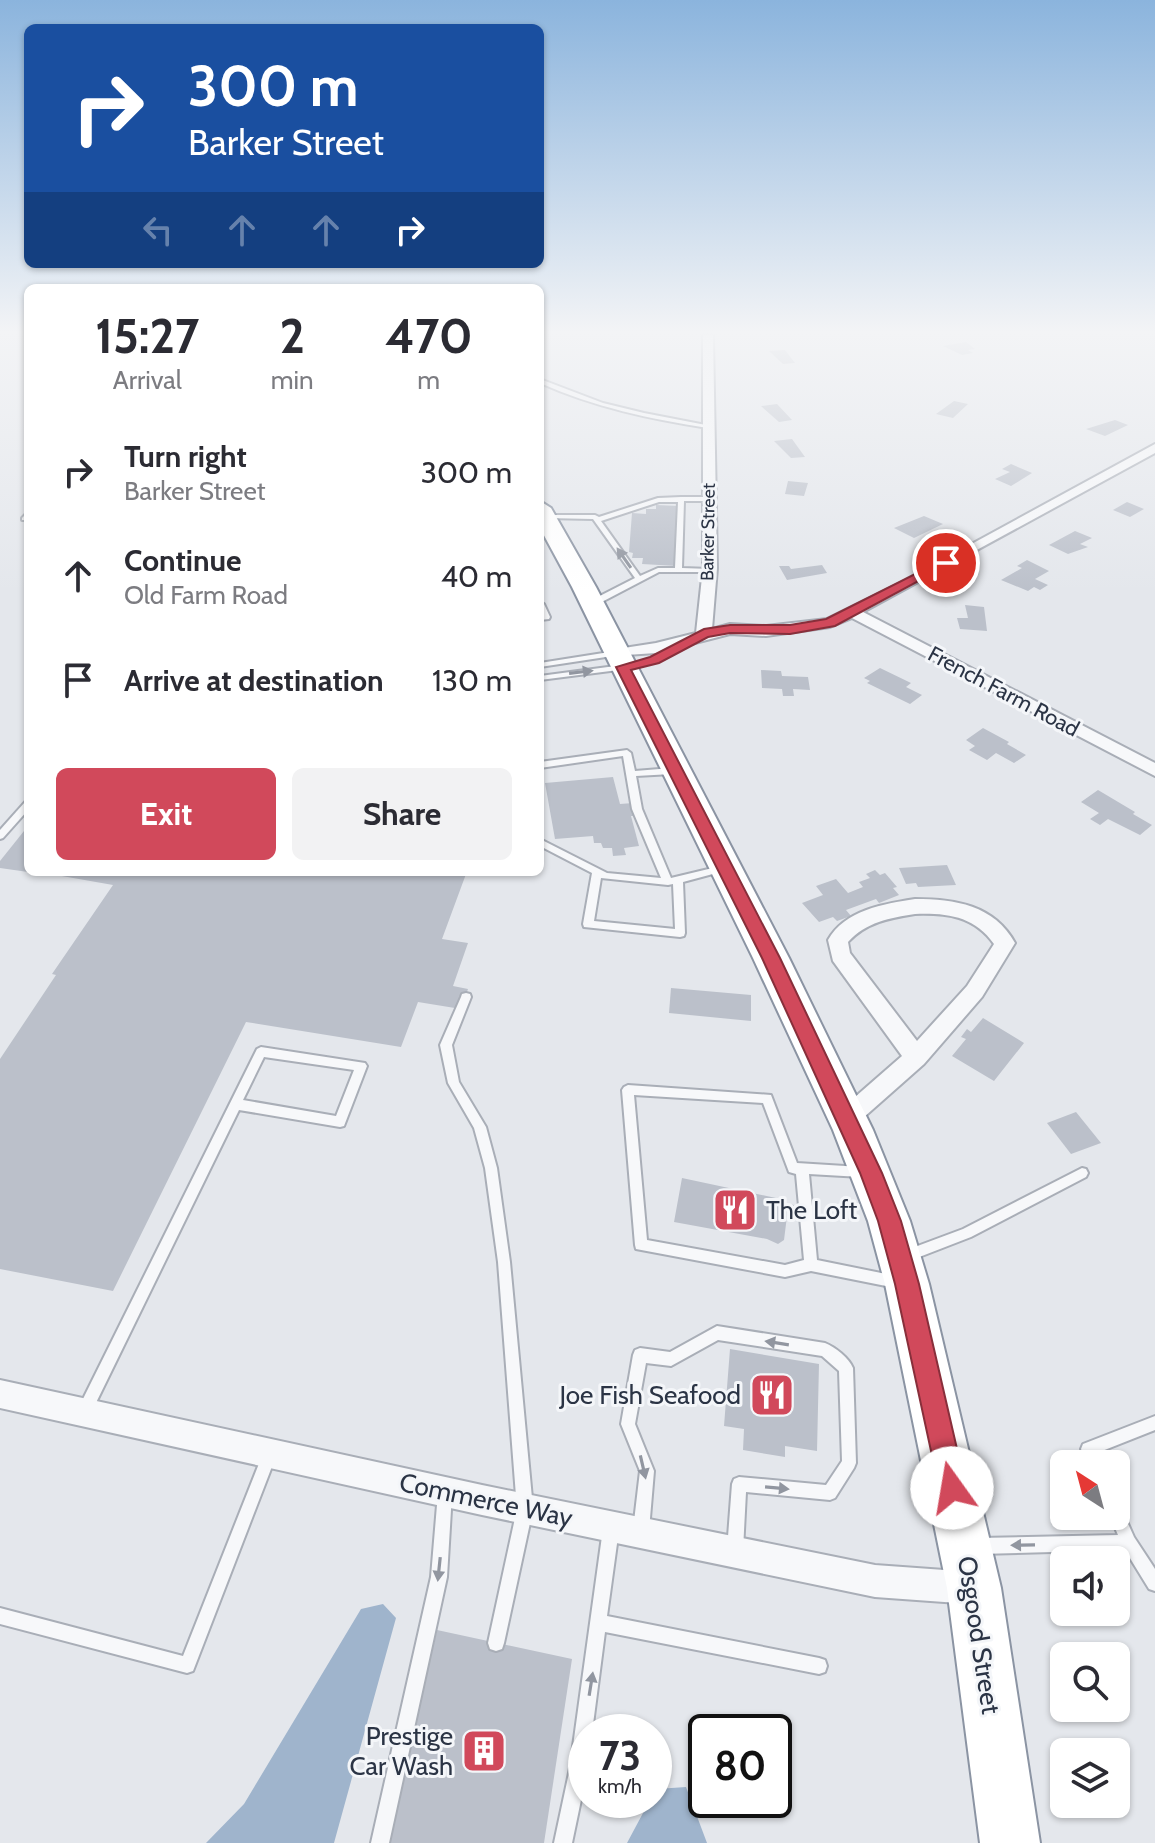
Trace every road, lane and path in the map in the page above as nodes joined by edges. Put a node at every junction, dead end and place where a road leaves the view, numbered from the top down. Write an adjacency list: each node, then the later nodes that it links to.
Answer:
1 (672, 421): 3 (lane)
2 (708, 421): 3 (street, Barker Street)
3 (708, 426): 6 (street, Barker Street)
4 (1155, 448): 14 (street)
5 (681, 499): 6 (lane); 9 (lane); 10 (lane)
6 (709, 499): 11 (street, Barker Street)
7 (544, 512): 9 (lane)
8 (544, 514): 13 (highway, Osgood Street)
9 (597, 520): 12 (lane, one-way to 9)
10 (678, 569): 11 (lane); 12 (lane)
11 (710, 571): 15 (street, Barker Street)
12 (639, 579): 13 (lane)
13 (593, 603): 16 (highway, Osgood Street)
14 (853, 613): 15 (street); 21 (street, French Farm Road)
15 (704, 633): 16 (street)
16 (620, 660): 17 (lane); 18 (lane, one-way to 16); 20 (highway, Osgood Street)
17 (544, 665)
18 (544, 677)
19 (544, 764): 22 (lane)
20 (676, 770): 22 (lane); 26 (highway, Osgood Street)
21 (1155, 770)
22 (630, 774): 28 (lane)
23 (24, 809): 24 (lane)
24 (0, 836)
25 (544, 844): 27 (lane)
26 (725, 868): 28 (lane); 32 (highway, Osgood Street)
27 (597, 872): 28 (lane); 28 (lane)
28 (673, 880)
29 (466, 997): 44 (lane)
30 (916, 1057): 30 (street); 32 (street)
31 (235, 1104): 31 (lane); 39 (lane)
32 (847, 1118): 34 (highway, Osgood Street)
33 (802, 1168): 34 (lane); 36 (lane); 36 (lane)
34 (871, 1173): 37 (highway, Osgood Street)
35 (1082, 1173): 37 (lane)
36 (811, 1265): 37 (lane)
37 (903, 1271): 49 (highway, Osgood Street)
38 (0, 1394): 39 (street, Commerce Way)
39 (84, 1412): 42 (street, Commerce Way)
40 (1155, 1423): 41 (lane)
41 (1088, 1450)
42 (271, 1453): 43 (street, Commerce Way); 53 (lane)
43 (445, 1491): 44 (street, Commerce Way); 57 (lane, one-way to 57)
44 (525, 1509): 45 (street, Commerce Way); 55 (lane)
45 (612, 1526): 47 (street, Commerce Way); 54 (lane)
46 (1124, 1530): 48 (lane)
47 (641, 1532): 50 (street, Commerce Way); 50 (lane, one-way to 47)
48 (1129, 1542): 49 (lane, one-way to 49); 51 (lane)
49 (965, 1546): 52 (highway, Osgood Street)
50 (735, 1552): 52 (street, Commerce Way)
51 (1155, 1583)
52 (974, 1588): 59 (highway, Osgood Street)
53 (0, 1616)
54 (600, 1623): 56 (lane); 58 (lane, one-way to 54)
55 (496, 1643)
56 (819, 1666)
57 (380, 1843)
58 (563, 1843)
59 (1010, 1843)

